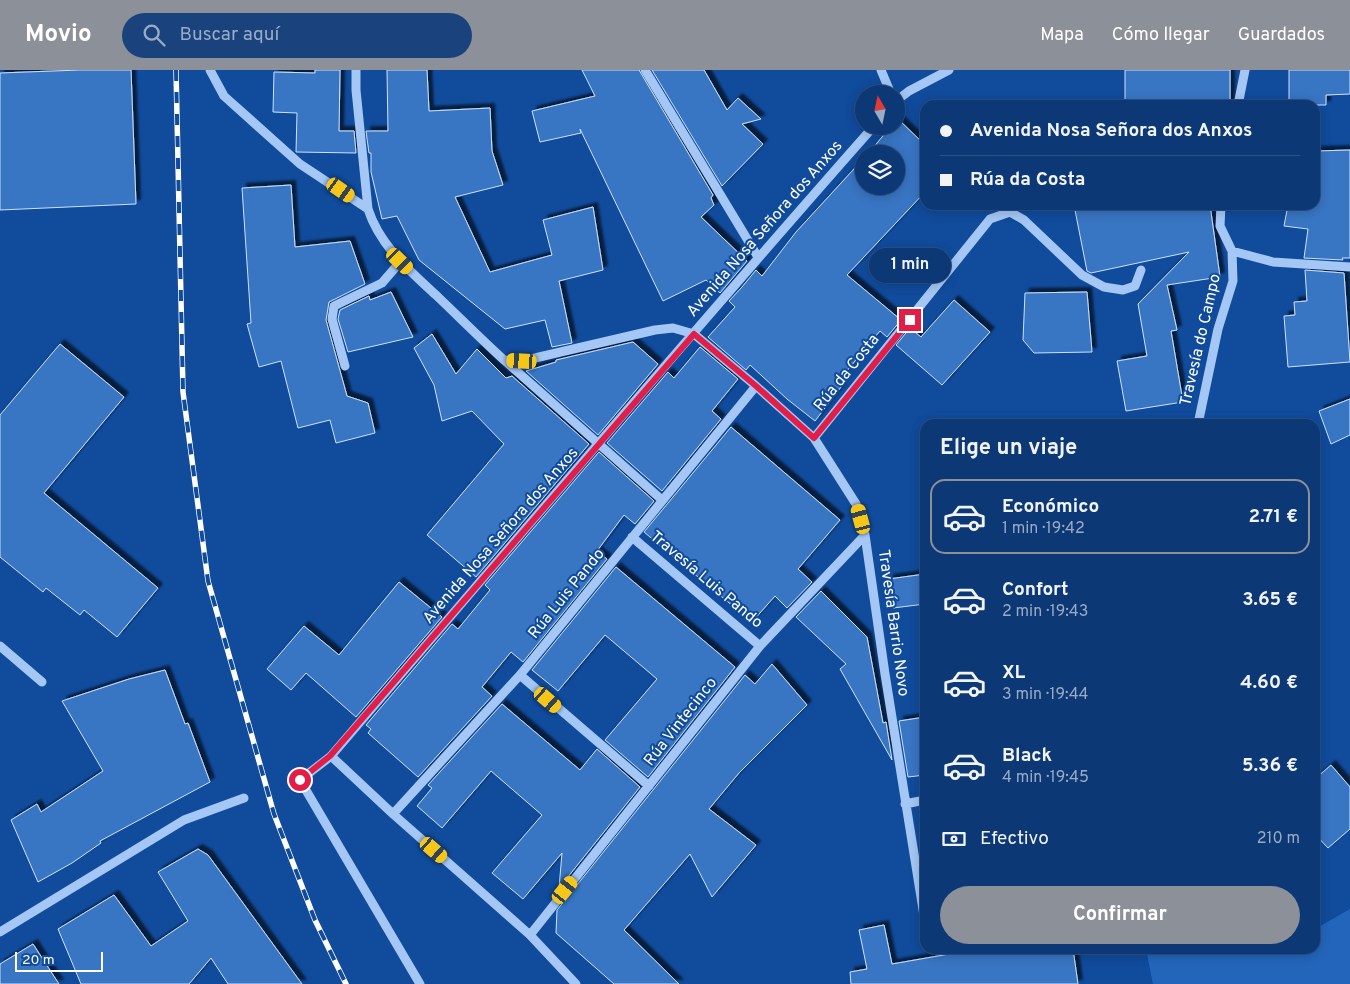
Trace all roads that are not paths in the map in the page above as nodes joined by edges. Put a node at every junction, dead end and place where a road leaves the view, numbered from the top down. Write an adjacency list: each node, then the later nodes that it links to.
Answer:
1 (210, 70): 11 (street)
2 (356, 70): 11 (street)
3 (645, 70): 14 (street)
4 (881, 70): 7 (street)
5 (949, 70): 8 (street)
6 (1245, 70): 9 (street)
7 (887, 85)
8 (905, 94)
9 (1239, 100)
10 (866, 135): 14 (street, Avenida Nosa Señora dos Anxos)
11 (368, 209): 15 (street)
12 (1221, 210): 13 (street, Travesía do Campo)
13 (1232, 251): 16 (street); 22 (street, Travesía do Campo)
14 (758, 257): 18 (street, Avenida Nosa Señora dos Anxos)
15 (400, 261): 19 (street); 20 (street)
16 (1350, 267)
17 (1141, 270): 23 (street, Rúa da Costa)
18 (694, 334): 19 (street); 21 (street, Travesía Barrio Novo); 24 (street, Avenida Nosa Señora dos Anxos)
19 (504, 360): 24 (street)
20 (346, 366)
21 (756, 386): 23 (street, Travesía Barrio Novo); 25 (street, Rúa Luis Pando)
22 (1199, 419)
23 (814, 438): 26 (street, Travesía Barrio Novo)
24 (599, 445): 25 (street); 32 (street, Avenida Nosa Señora dos Anxos)
25 (662, 500): 27 (street, Rúa Luis Pando)
26 (865, 535): 29 (street, Rúa Vintecinco); 36 (street, Travesía Barrio Novo)
27 (632, 537): 29 (street, Travesía Luis Pando); 30 (street, Rúa Luis Pando)
28 (0, 646): 31 (street)
29 (760, 646): 33 (street, Rúa Vintecinco)
30 (520, 675): 33 (street); 37 (street, Rúa Luis Pando)
31 (42, 682)
32 (330, 756): 37 (street); 41 (street, Avenida Nosa Señora dos Anxos)
33 (649, 786): 40 (street, Rúa Vintecinco)
34 (244, 798): 39 (street)
35 (920, 801): 36 (street)
36 (906, 804): 38 (street, Travesía Barrio Novo)
37 (393, 814): 40 (street)
38 (920, 891)
39 (0, 932)
40 (530, 935): 42 (street)
41 (420, 984)
42 (576, 984)

